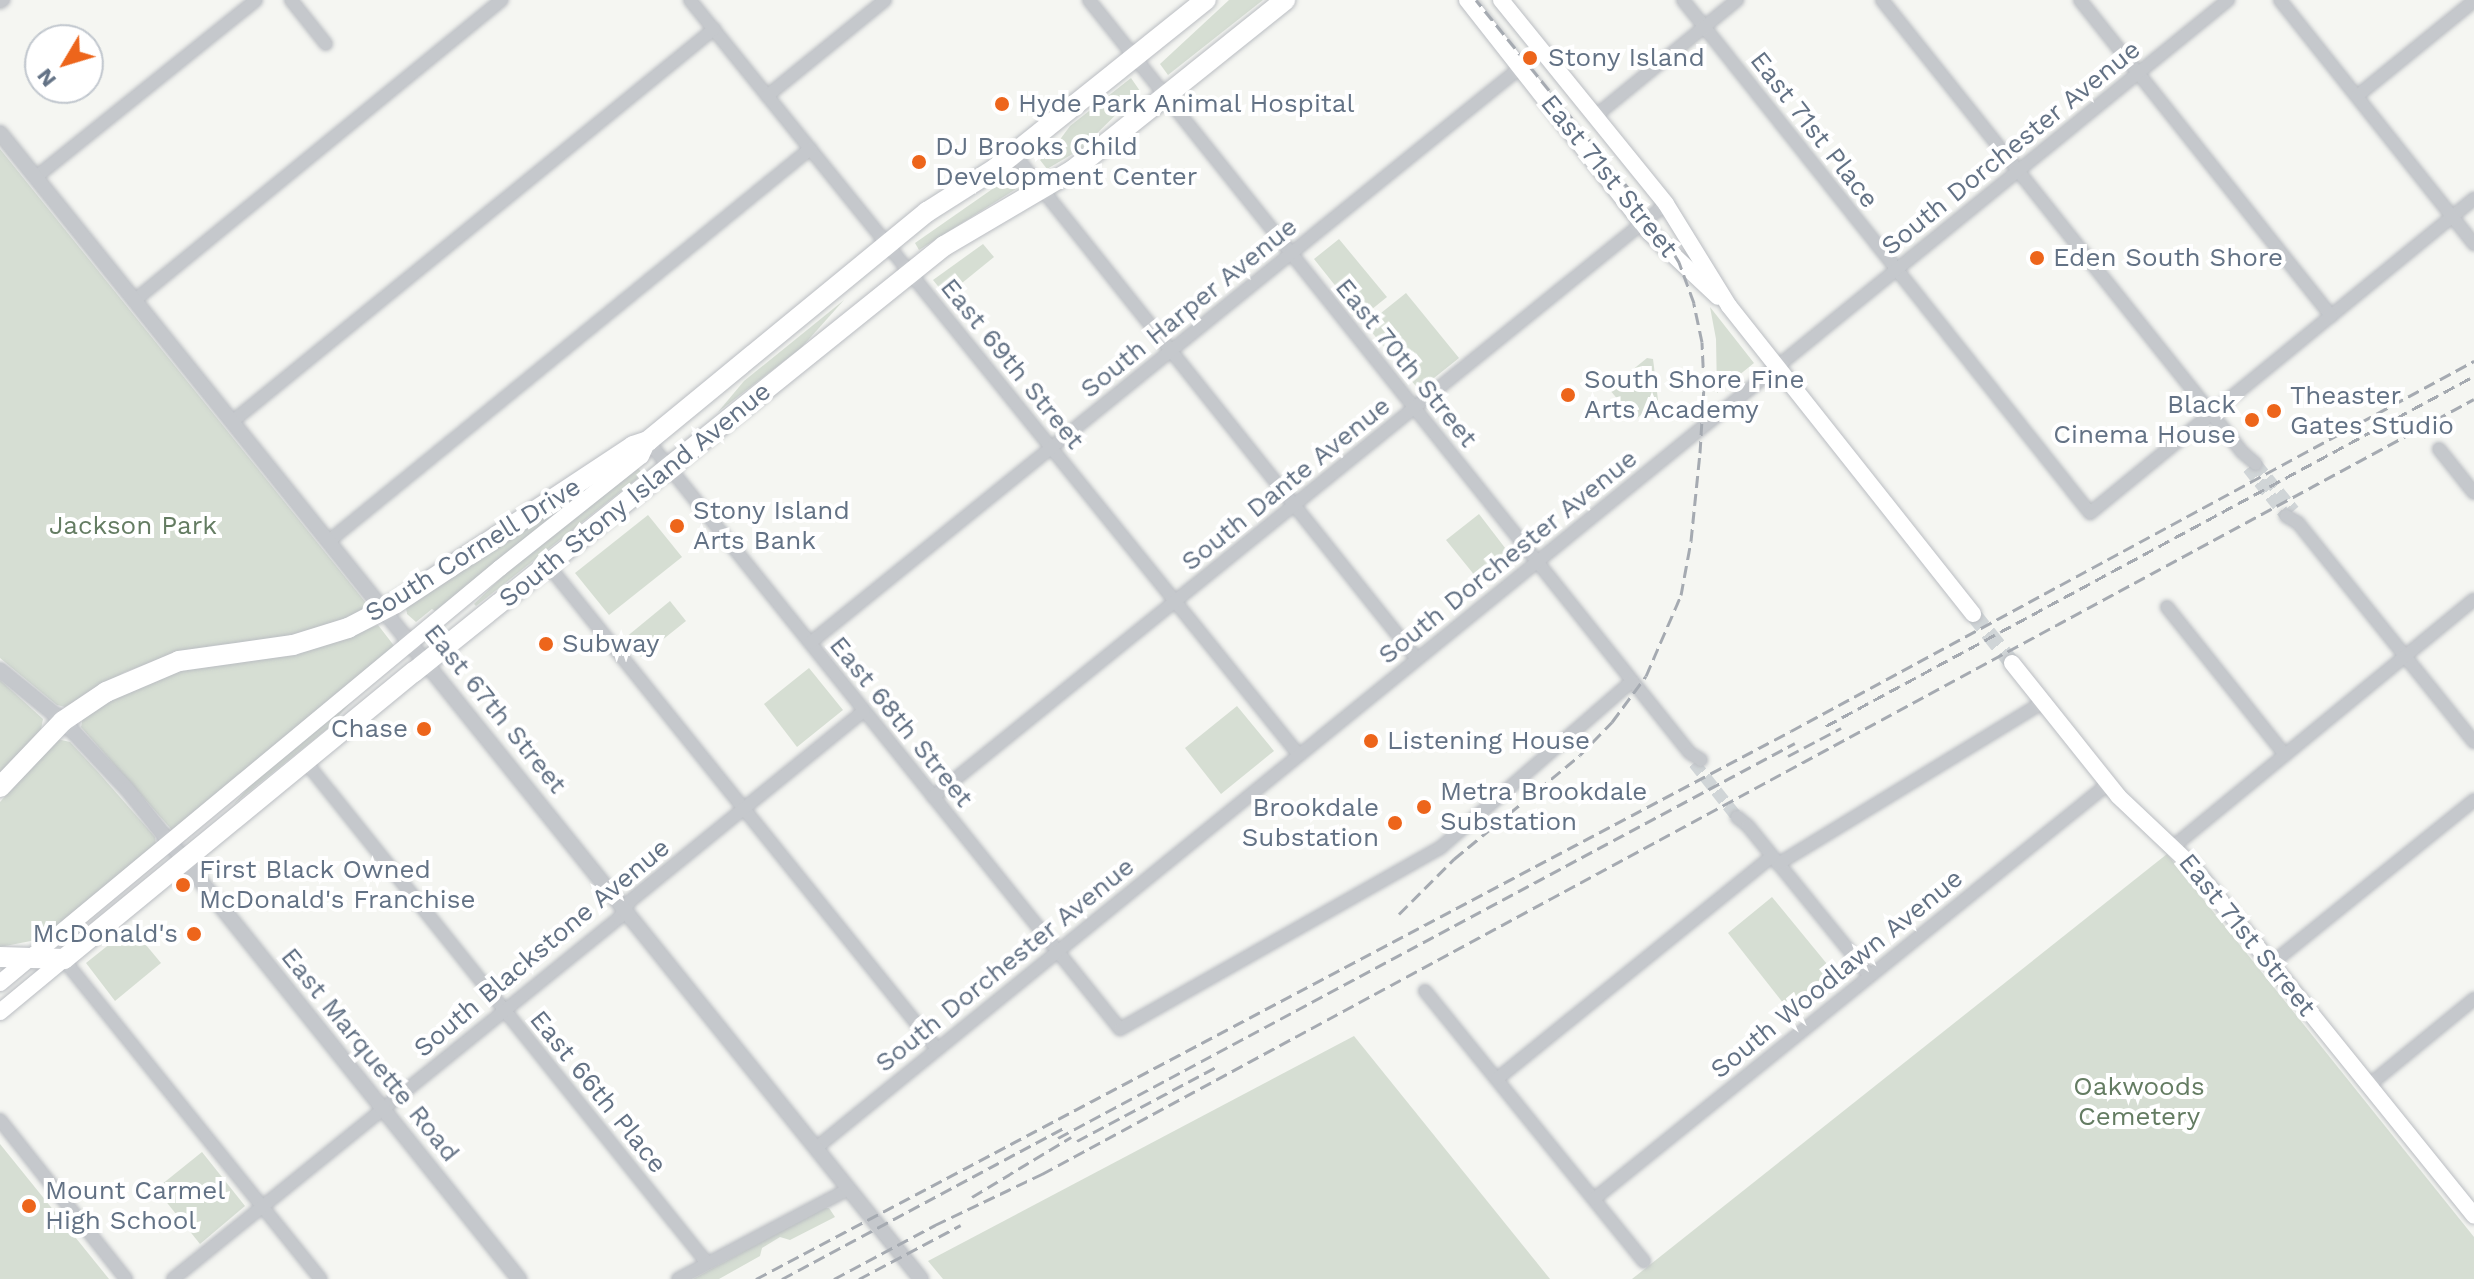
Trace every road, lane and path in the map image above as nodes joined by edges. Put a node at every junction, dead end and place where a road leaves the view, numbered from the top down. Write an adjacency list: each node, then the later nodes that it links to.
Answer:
1 (256, 0): 32 (street)
2 (291, 0): 20 (street)
3 (502, 0): 43 (street)
4 (690, 0): 19 (street, East 69th Street)
5 (885, 0): 24 (street)
6 (1089, 0): 21 (street, East 70th Street)
7 (1206, 0): 21 (highway, South Stony Island Avenue)
8 (1285, 0): 25 (highway, South Stony Island Avenue)
9 (1467, 0): 22 (main road, East 71st Street)
10 (1501, 0): 27 (main road, East 71st Street)
11 (1683, 0): 18 (street, East 71st Place)
12 (1737, 0): 18 (street)
13 (1882, 0): 31 (street)
14 (2080, 0): 23 (street)
15 (2228, 0): 23 (street, South Dorchester Avenue)
16 (2280, 0): 26 (street)
17 (2474, 1): 26 (street)
18 (1704, 27): 27 (street); 41 (street, East 71st Place)
19 (714, 29): 24 (street, East 69th Street); 50 (street)
20 (326, 44)
21 (1135, 58): 25 (street, East 70th Street); 30 (highway, South Stony Island Avenue)
22 (1521, 67): 37 (main road, East 71st Street); 40 (street, South Harper Avenue)
23 (2138, 73): 31 (street, South Dorchester Avenue); 45 (street)
24 (767, 96): 29 (street, East 69th Street)
25 (1165, 96): 33 (highway, South Stony Island Avenue); 40 (street, East 70th Street)
26 (2357, 96): 36 (street)
27 (1594, 117): 35 (main road, East 71st Street)
28 (0, 133): 32 (street, East 67th Street)
29 (810, 149): 38 (street, East 69th Street); 59 (street)
30 (1014, 154): 33 (street); 38 (highway, South Stony Island Avenue)
31 (2018, 171): 41 (street, South Dorchester Avenue); 49 (street)
32 (36, 177): 43 (street, East 67th Street)
33 (1043, 190): 42 (highway, South Stony Island Avenue); 46 (street)
34 (2474, 199): 36 (street)
35 (1666, 204): 37 (street, South Dante Avenue); 44 (main road, East 71st Street)
36 (2453, 217): 39 (street); 45 (street)
37 (1642, 223): 44 (main road, East 71st Street); 48 (street, South Dante Avenue)
38 (887, 244): 42 (street, East 69th Street); 51 (highway, South Stony Island Avenue)
39 (2474, 244)
40 (1291, 254): 46 (street, South Harper Avenue); 48 (street, East 70th Street)
41 (1897, 269): 47 (street, South Dorchester Avenue); 49 (street, East 71st Place)
42 (910, 273): 52 (street, East 69th Street); 55 (highway, South Stony Island Avenue)
43 (135, 300): 50 (street, East 67th Street)
44 (1729, 306): 47 (main road, East 71st Street)
45 (2331, 316): 49 (street)
46 (1170, 352): 52 (street, South Harper Avenue); 57 (street)
47 (1776, 367): 60 (street, South Dorchester Avenue); 66 (main road, East 71st Street)
48 (1415, 409): 57 (street, South Dante Avenue); 60 (street, East 70th Street)
49 (2212, 414): 54 (street)
50 (233, 421): 59 (street, East 67th Street)
51 (648, 441): 55 (street, East 68th Street); 65 (highway, South Cornell Drive); 67 (main road, South Stony Island Avenue)
52 (1052, 449): 63 (street, East 69th Street); 68 (street, South Harper Avenue)
53 (2439, 449): 56 (street)
54 (2252, 466)
55 (670, 469): 61 (highway, South Stony Island Avenue); 68 (street, East 68th Street)
56 (2474, 493)
57 (1294, 506): 63 (street, South Dante Avenue); 70 (street)
58 (2293, 517): 69 (street)
59 (329, 541): 65 (street, East 67th Street)
60 (1537, 562): 70 (street, South Dorchester Avenue); 74 (street, East 70th Street)
61 (548, 565): 71 (highway, South Stony Island Avenue); 87 (street)
62 (2474, 600): 69 (street)
63 (1175, 602): 79 (street, East 69th Street); 85 (street, South Dante Avenue)
64 (2167, 607): 80 (street)
65 (384, 610): 67 (street, East 67th Street); 77 (highway, South Cornell Drive)
66 (1973, 614)
67 (411, 643): 71 (street, East 67th Street); 89 (main road, South Stony Island Avenue)
68 (810, 643): 76 (street, East 68th Street)
69 (2405, 656): 78 (street); 80 (street)
70 (1417, 659): 79 (street, South Dorchester Avenue)
71 (426, 661): 82 (highway, South Stony Island Avenue); 93 (street, East 67th Street)
72 (2012, 663): 75 (main road, East 71st Street)
73 (0, 670): 77 (street, East Marquette Road)
74 (1632, 681): 81 (street, East 70th Street); 95 (street, East 68th Street)
75 (2043, 702): 83 (main road, East 71st Street); 92 (street)
76 (864, 711): 85 (street, East 68th Street); 87 (street, South Blackstone Avenue)
77 (63, 721): 84 (highway, South Cornell Drive); 89 (street, East Marquette Road)
78 (2474, 742)
79 (1299, 755): 95 (street, South Dorchester Avenue)
80 (2285, 755): 90 (street)
81 (1695, 759)
82 (305, 761): 91 (highway, South Stony Island Avenue); 104 (street, East 66th Place)
83 (2108, 784): 90 (main road, East 71st Street); 100 (street, South Woodlawn Avenue)
84 (0, 787)
85 (933, 797): 95 (street, East 68th Street)
86 (2474, 800): 99 (street)
87 (744, 809): 93 (street, South Blackstone Avenue); 106 (street)
88 (1743, 819): 92 (street)
89 (170, 842): 91 (street, East Marquette Road); 94 (main road, South Stony Island Avenue)
90 (2174, 846): 99 (main road, East 71st Street)
91 (183, 860): 98 (highway, South Stony Island Avenue); 109 (street, East Marquette Road)
92 (1775, 860): 100 (street); 107 (street)
93 (625, 909): 104 (street, South Blackstone Avenue); 111 (street, East 67th Street)
94 (48, 940): 97 (main road, South Stony Island Avenue); 98 (street)
95 (1057, 951): 106 (street, South Dorchester Avenue)
96 (0, 957): 97 (highway)
97 (30, 957): 98 (highway); 101 (main road, South Stony Island Avenue)
98 (64, 959): 105 (main road, South Stony Island Avenue); 114 (street)
99 (2271, 964): 108 (main road, East 71st Street)
100 (1870, 976): 113 (street, South Woodlawn Avenue)
101 (0, 983)
102 (1425, 991): 107 (street)
103 (2474, 999): 108 (street)
104 (504, 1010): 109 (street, South Blackstone Avenue); 117 (street, East 66th Place)
105 (0, 1012)
106 (937, 1049): 111 (street, South Dorchester Avenue)
107 (1497, 1079): 113 (street)
108 (2369, 1085): 115 (main road, East 71st Street)
109 (382, 1109): 114 (street, South Blackstone Avenue); 121 (street, East Marquette Road)
110 (0, 1120): 118 (street)
111 (816, 1148): 112 (street, East 67th Street)
112 (849, 1189): 117 (street); 123 (street, East 67th Street)
113 (1594, 1199): 116 (street)
114 (262, 1206): 119 (street, South Blackstone Avenue); 120 (street)
115 (2471, 1206)
116 (1644, 1261)
117 (707, 1263): 122 (street)
118 (126, 1279)
119 (173, 1279)
120 (321, 1279)
121 (519, 1279)
122 (678, 1279)
123 (921, 1279)

